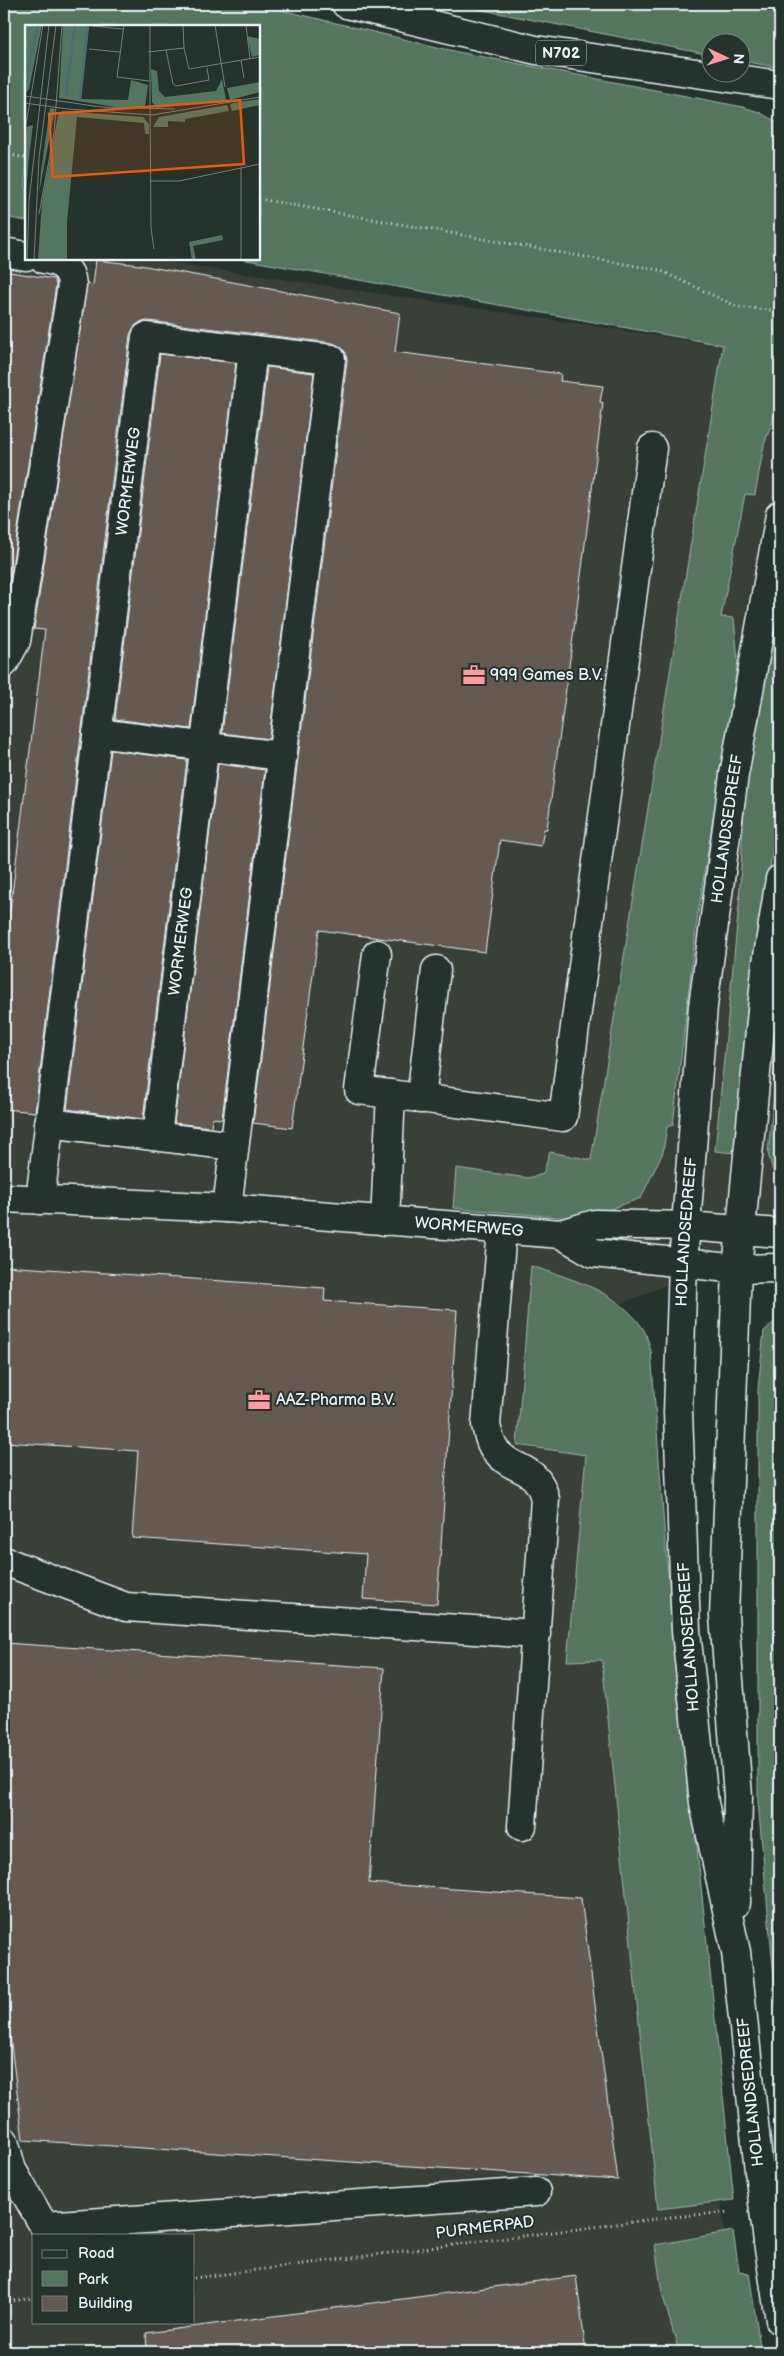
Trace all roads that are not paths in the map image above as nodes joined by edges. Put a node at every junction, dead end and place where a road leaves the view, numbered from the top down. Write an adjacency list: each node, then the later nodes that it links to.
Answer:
1 (346, 4): 2 (main road, N702)
2 (780, 85)
3 (4, 252): 4 (main road)
4 (25, 256)
5 (49, 260): 9 (main road)
6 (253, 350): 10 (main road, WORMERWEG); 11 (main road, WORMERWEG); 12 (main road, WORMERWEG)
7 (652, 448): 17 (main road)
8 (780, 515): 25 (main road, HOLLANDSEDREEF)
9 (4, 663)
10 (97, 733): 11 (main road); 18 (main road, WORMERWEG)
11 (205, 746): 12 (main road); 19 (main road, WORMERWEG)
12 (282, 756): 20 (main road, WORMERWEG)
13 (780, 879): 27 (main road, HOLLANDSEDREEF)
14 (377, 954): 16 (main road)
15 (436, 970): 17 (main road)
16 (391, 1094): 17 (main road); 24 (main road)
17 (421, 1099)
18 (49, 1123): 19 (main road); 22 (main road, WORMERWEG)
19 (157, 1136): 20 (main road)
20 (234, 1146): 23 (main road, WORMERWEG)
21 (4, 1198): 22 (main road, WORMERWEG)
22 (40, 1200): 23 (main road, WORMERWEG)
23 (227, 1208): 24 (main road, WORMERWEG)
24 (385, 1221): 26 (main road, WORMERWEG)
25 (686, 1226): 27 (main road, WORMERWEG); 29 (main road, WORMERWEG); 30 (main road, HOLLANDSEDREEF)
26 (502, 1230): 29 (main road, WORMERWEG); 34 (main road)
27 (740, 1230): 28 (main road, WORMERWEG); 32 (main road, HOLLANDSEDREEF)
28 (780, 1233)
29 (561, 1234): 30 (main road, WORMERWEG)
30 (683, 1263): 32 (main road, WORMERWEG); 36 (main road, HOLLANDSEDREEF)
31 (780, 1268): 32 (main road, WORMERWEG)
32 (737, 1269): 36 (main road, HOLLANDSEDREEF)
33 (4, 1561): 34 (main road)
34 (536, 1634): 35 (main road)
35 (522, 1826)
36 (736, 1952): 39 (main road, HOLLANDSEDREEF, bridge)
37 (4, 2141): 38 (main road)
38 (536, 2192)
39 (780, 2320)

